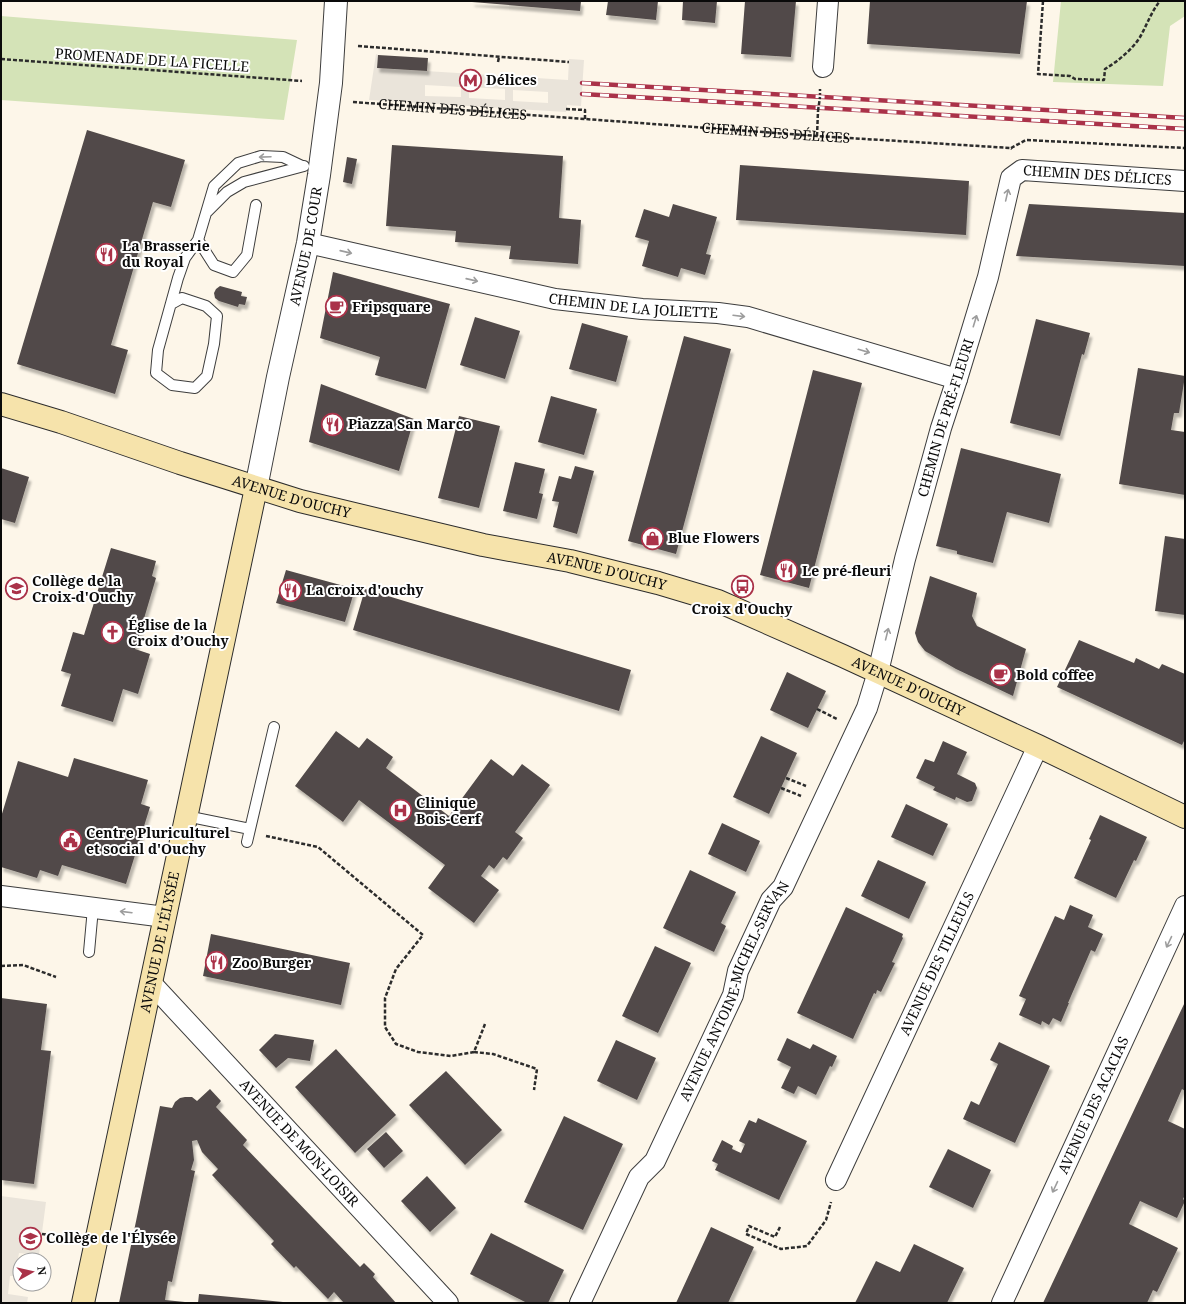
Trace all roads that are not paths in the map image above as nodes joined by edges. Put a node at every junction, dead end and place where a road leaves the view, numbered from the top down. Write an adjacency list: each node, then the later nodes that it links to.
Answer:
1 (336, 1): 4 (street, AVENUE DE COUR)
2 (828, 1): 3 (street)
3 (823, 67)
4 (311, 166): 8 (lane); 8 (lane, one-way to 8); 10 (street, AVENUE DE COUR)
5 (1022, 170): 6 (street, CHEMIN DES DÉLICES); 12 (street, CHEMIN DE PRÉ-FLEURI, one-way to 5)
6 (1185, 181)
7 (256, 205): 9 (lane)
8 (206, 212): 9 (lane)
9 (198, 240): 11 (lane)
10 (308, 243): 12 (street, CHEMIN DE LA JOLIETTE, one-way to 12); 14 (street, AVENUE DE COUR)
11 (171, 304): 11 (lane)
12 (957, 379): 15 (street, CHEMIN DE PRÉ-FLEURI, one-way to 12)
13 (1, 404): 14 (main road, AVENUE D'OUCHY)
14 (256, 488): 15 (main road, AVENUE D'OUCHY); 18 (main road, AVENUE DE L'ÉLYSÉE)
15 (878, 672): 17 (main road, AVENUE D'OUCHY); 29 (street, AVENUE ANTOINE-MICHEL-SERVAN)
16 (274, 728): 18 (lane)
17 (1038, 746): 19 (main road, AVENUE D'OUCHY); 26 (street, AVENUE DES TILLEULS)
18 (186, 816): 23 (main road, AVENUE DE L'ÉLYSÉE)
19 (1185, 817)
20 (1, 896): 22 (street)
21 (1185, 906): 30 (street, AVENUE DES ACACIAS, one-way to 30)
22 (93, 908): 23 (street, one-way to 22); 24 (lane)
23 (165, 917): 25 (main road, AVENUE DE L'ÉLYSÉE)
24 (89, 952)
25 (151, 983): 27 (main road, AVENUE DE L'ÉLYSÉE); 28 (street, AVENUE DE MON-LOISIR)
26 (836, 1180)
27 (83, 1303)
28 (448, 1303)
29 (580, 1303)
30 (1002, 1303)

